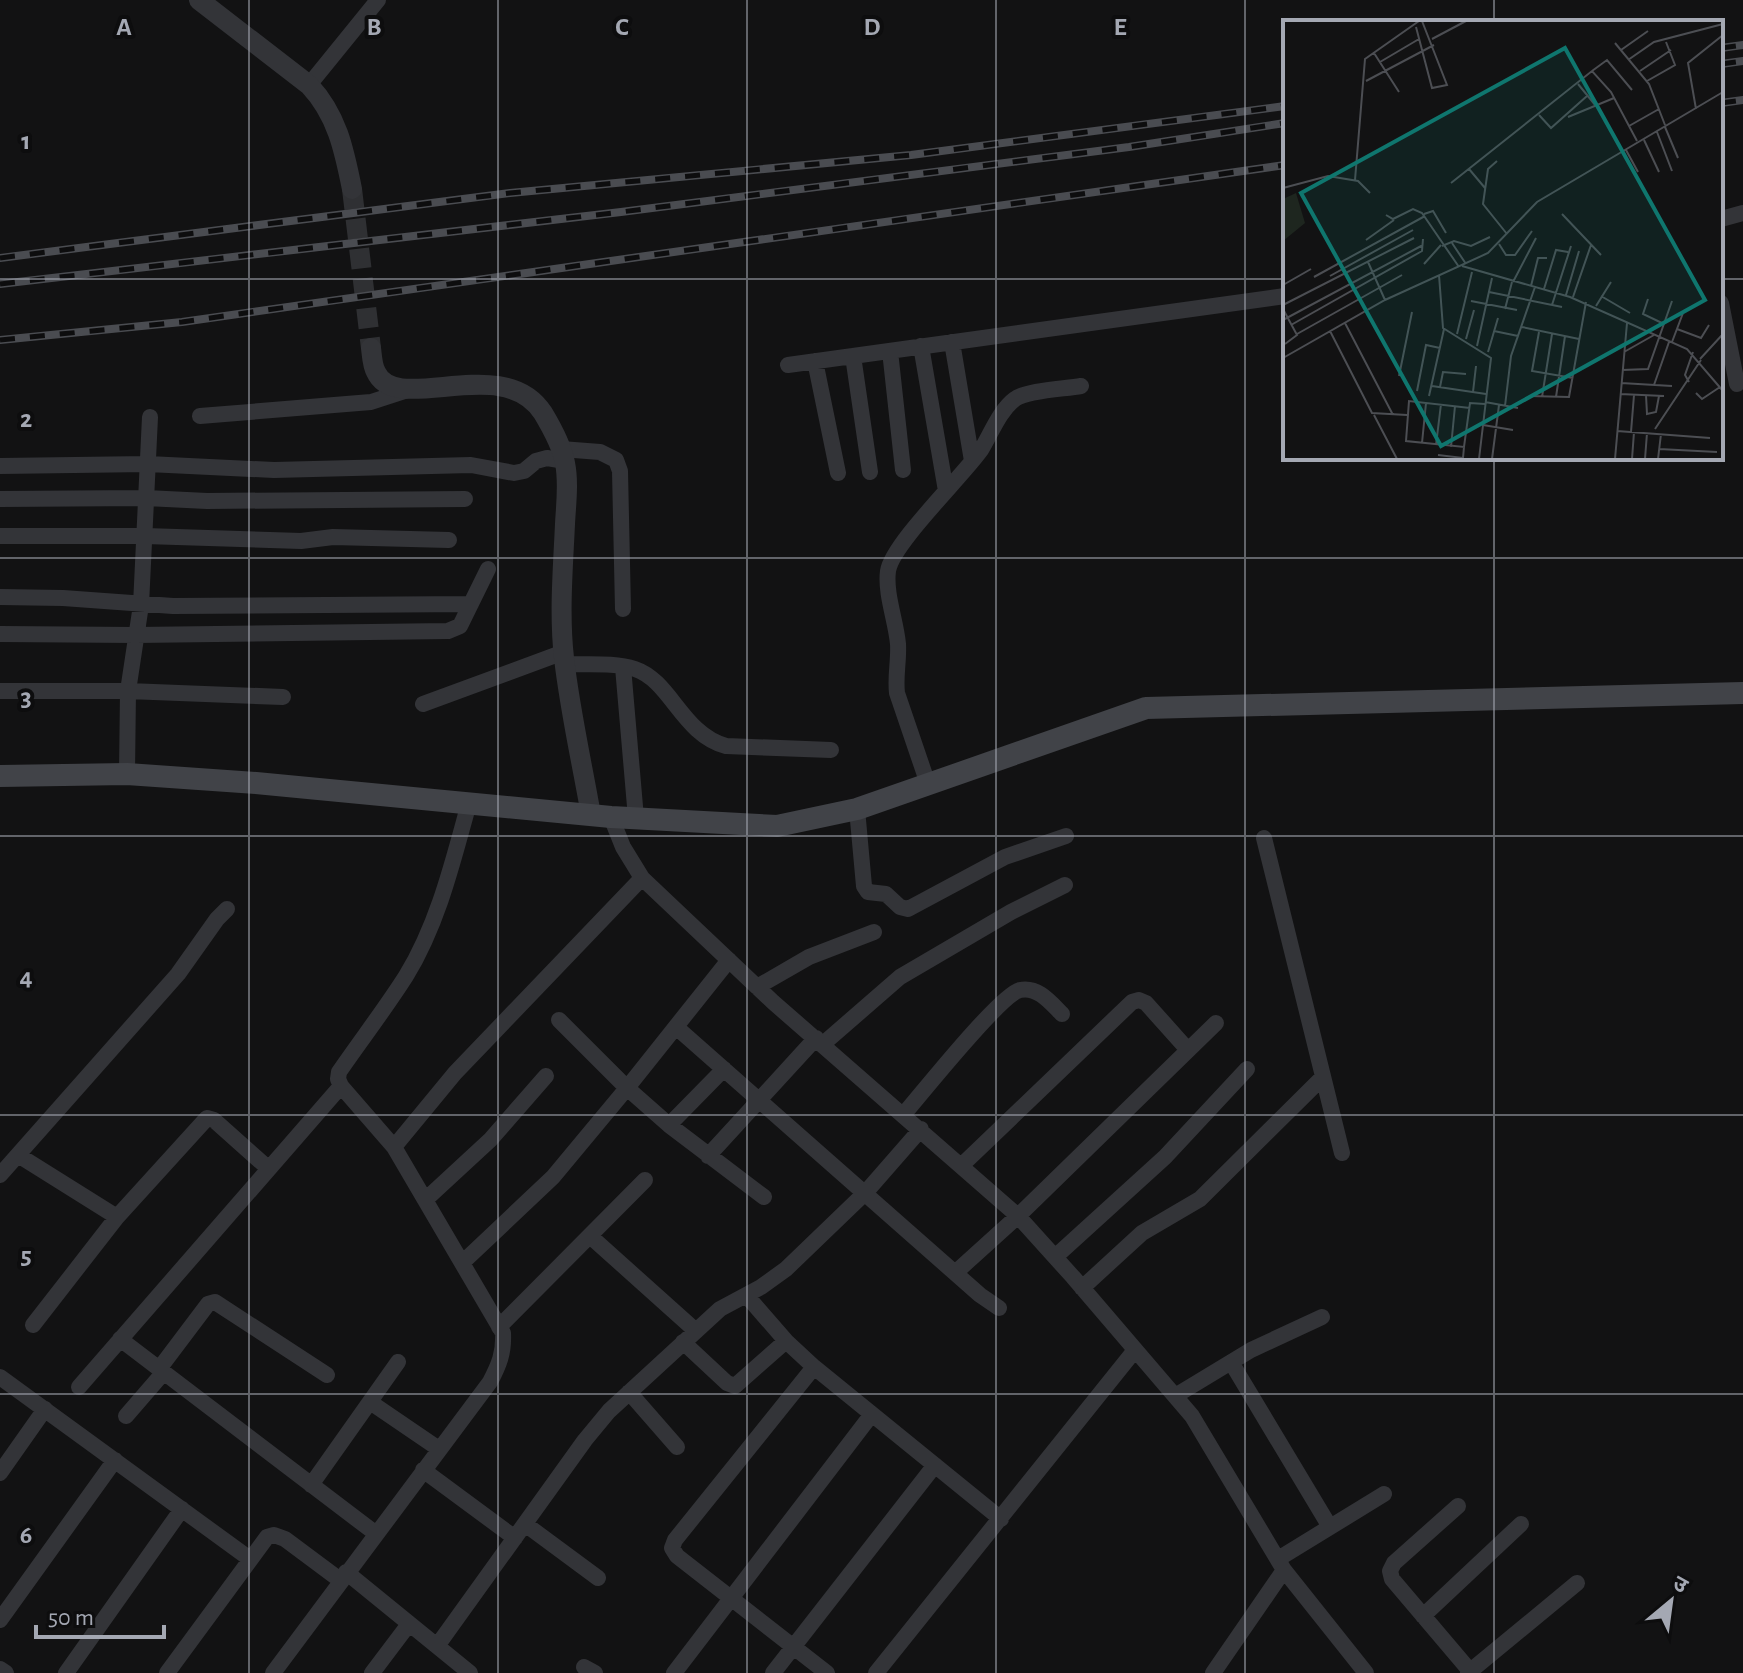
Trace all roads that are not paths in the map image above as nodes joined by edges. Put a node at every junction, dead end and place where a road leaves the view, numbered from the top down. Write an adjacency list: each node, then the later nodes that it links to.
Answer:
1 (199, 0): 3 (street)
2 (378, 0): 3 (street)
3 (309, 85): 4 (street)
4 (352, 189)
5 (1743, 213): 6 (street)
6 (1723, 218)
7 (1283, 296): 9 (street)
8 (1723, 317): 16 (street)
9 (952, 342): 10 (street); 22 (street)
10 (921, 346): 12 (street); 28 (street)
11 (371, 348): 18 (street)
12 (890, 351): 13 (street); 25 (street)
13 (853, 356): 14 (street); 26 (street)
14 (815, 361): 15 (street); 27 (street)
15 (788, 365)
16 (1734, 383)
17 (1081, 386): 22 (street)
18 (408, 390): 19 (street); 21 (street)
19 (200, 416)
20 (150, 417): 23 (street)
21 (561, 450): 23 (street); 39 (street); 42 (street)
22 (972, 461): 28 (street)
23 (148, 464): 24 (street); 29 (street)
24 (0, 466)
25 (903, 470)
26 (870, 472)
27 (838, 473)
28 (946, 491): 52 (street)
29 (146, 498): 30 (street); 31 (street); 33 (street)
30 (0, 499)
31 (465, 499)
32 (0, 536): 33 (street)
33 (145, 536): 34 (street); 38 (street)
34 (449, 540)
35 (488, 569): 37 (street)
36 (0, 597): 38 (street)
37 (471, 604): 38 (street); 41 (street)
38 (141, 605): 41 (street)
39 (623, 609)
40 (0, 634): 41 (street)
41 (136, 635): 45 (street)
42 (564, 658): 43 (street); 48 (street); 55 (street)
43 (623, 667): 49 (street); 56 (street)
44 (0, 691): 45 (street)
45 (128, 691): 47 (street); 50 (street)
46 (1743, 693): 52 (main road)
47 (283, 697)
48 (423, 704)
49 (831, 750)
50 (127, 774): 51 (main road); 53 (main road)
51 (0, 776)
52 (928, 784): 54 (main road)
53 (469, 803): 55 (main road); 75 (street)
54 (857, 809): 56 (main road); 57 (street)
55 (601, 816): 56 (main road); 59 (street)
56 (636, 818)
57 (1066, 836)
58 (1264, 838): 74 (street)
59 (642, 878): 63 (street); 81 (street)
60 (1065, 885): 69 (street)
61 (227, 909): 83 (street)
62 (874, 932): 64 (street)
63 (729, 960): 64 (street); 68 (street)
64 (757, 987): 69 (street)
65 (1062, 1014): 78 (street)
66 (559, 1020): 76 (street)
67 (1216, 1023): 70 (street)
68 (676, 1027): 71 (street); 76 (street)
69 (820, 1041): 77 (street); 78 (street)
70 (1188, 1050): 85 (street); 92 (street)
71 (724, 1069): 77 (street); 79 (street)
72 (1247, 1069): 95 (street)
73 (546, 1076): 91 (street)
74 (1323, 1077): 82 (street); 98 (street)
75 (341, 1086): 81 (street); 86 (street)
76 (627, 1088): 79 (street); 96 (street)
77 (760, 1100): 84 (street); 89 (street)
78 (904, 1114): 80 (street)
79 (669, 1125): 84 (street)
80 (921, 1129): 85 (street); 89 (street)
81 (394, 1147): 91 (street)
82 (1342, 1153)
83 (18, 1155): 87 (street); 93 (street)
84 (708, 1156): 90 (street)
85 (962, 1165): 92 (street)
86 (269, 1169): 93 (street); 105 (street)
87 (0, 1175)
88 (645, 1180): 94 (street)
89 (866, 1192): 97 (street); 99 (street)
90 (764, 1197)
91 (425, 1200): 96 (street)
92 (1018, 1216): 95 (street); 97 (street)
93 (117, 1217): 102 (street)
94 (590, 1236): 103 (street); 104 (street)
95 (1055, 1257): 98 (street)
96 (462, 1263): 103 (street)
97 (955, 1273): 100 (street)
98 (1082, 1288): 107 (street)
99 (746, 1295): 104 (street); 106 (street)
100 (999, 1308)
101 (1322, 1317): 109 (street)
102 (33, 1325)
103 (499, 1327): 122 (street)
104 (689, 1336): 106 (street); 115 (street)
105 (120, 1339): 111 (street); 114 (street)
106 (786, 1341): 110 (street)
107 (1135, 1350): 116 (street); 131 (street)
108 (398, 1362): 117 (street)
109 (1231, 1362): 116 (street); 133 (street)
110 (814, 1367): 119 (street); 141 (street)
111 (162, 1370): 112 (street); 120 (street); 127 (street)
112 (327, 1375)
113 (0, 1377): 118 (street)
114 (79, 1387)
115 (629, 1392): 121 (street); 134 (street)
116 (1175, 1396): 137 (street)
117 (370, 1402): 122 (street); 127 (street)
118 (45, 1409): 123 (street); 126 (street)
119 (872, 1414): 124 (street); 141 (street)
120 (126, 1416)
121 (677, 1447)
122 (439, 1449): 125 (street)
123 (115, 1460): 130 (street); 143 (street)
124 (935, 1465): 131 (street); 146 (street)
125 (423, 1470): 134 (street); 135 (street)
126 (0, 1473)
127 (311, 1485): 135 (street)
128 (1384, 1494): 133 (street)
129 (1458, 1506): 142 (street)
130 (182, 1509): 136 (street); 151 (street)
131 (1001, 1519): 158 (street)
132 (1521, 1524): 142 (street)
133 (1330, 1527): 137 (street)
134 (520, 1531): 139 (street); 145 (street)
135 (375, 1533): 138 (street)
136 (250, 1559): 138 (street); 152 (street)
137 (1281, 1564): 159 (street); 160 (street)
138 (343, 1576): 144 (street); 153 (street)
139 (598, 1578)
140 (1577, 1583): 149 (street)
141 (731, 1599): 146 (street); 155 (street)
142 (1423, 1616): 149 (street)
143 (0, 1620)
144 (409, 1624): 145 (street); 154 (street)
145 (437, 1646): 148 (street)
146 (792, 1647): 156 (street); 157 (street)
147 (0, 1669): 150 (street)
148 (459, 1670)
149 (1469, 1672)
150 (6, 1673)
151 (66, 1673)
152 (167, 1673)
153 (273, 1673)
154 (372, 1673)
155 (674, 1673)
156 (773, 1673)
157 (827, 1673)
158 (876, 1673)
159 (1213, 1673)
160 (1366, 1673)

